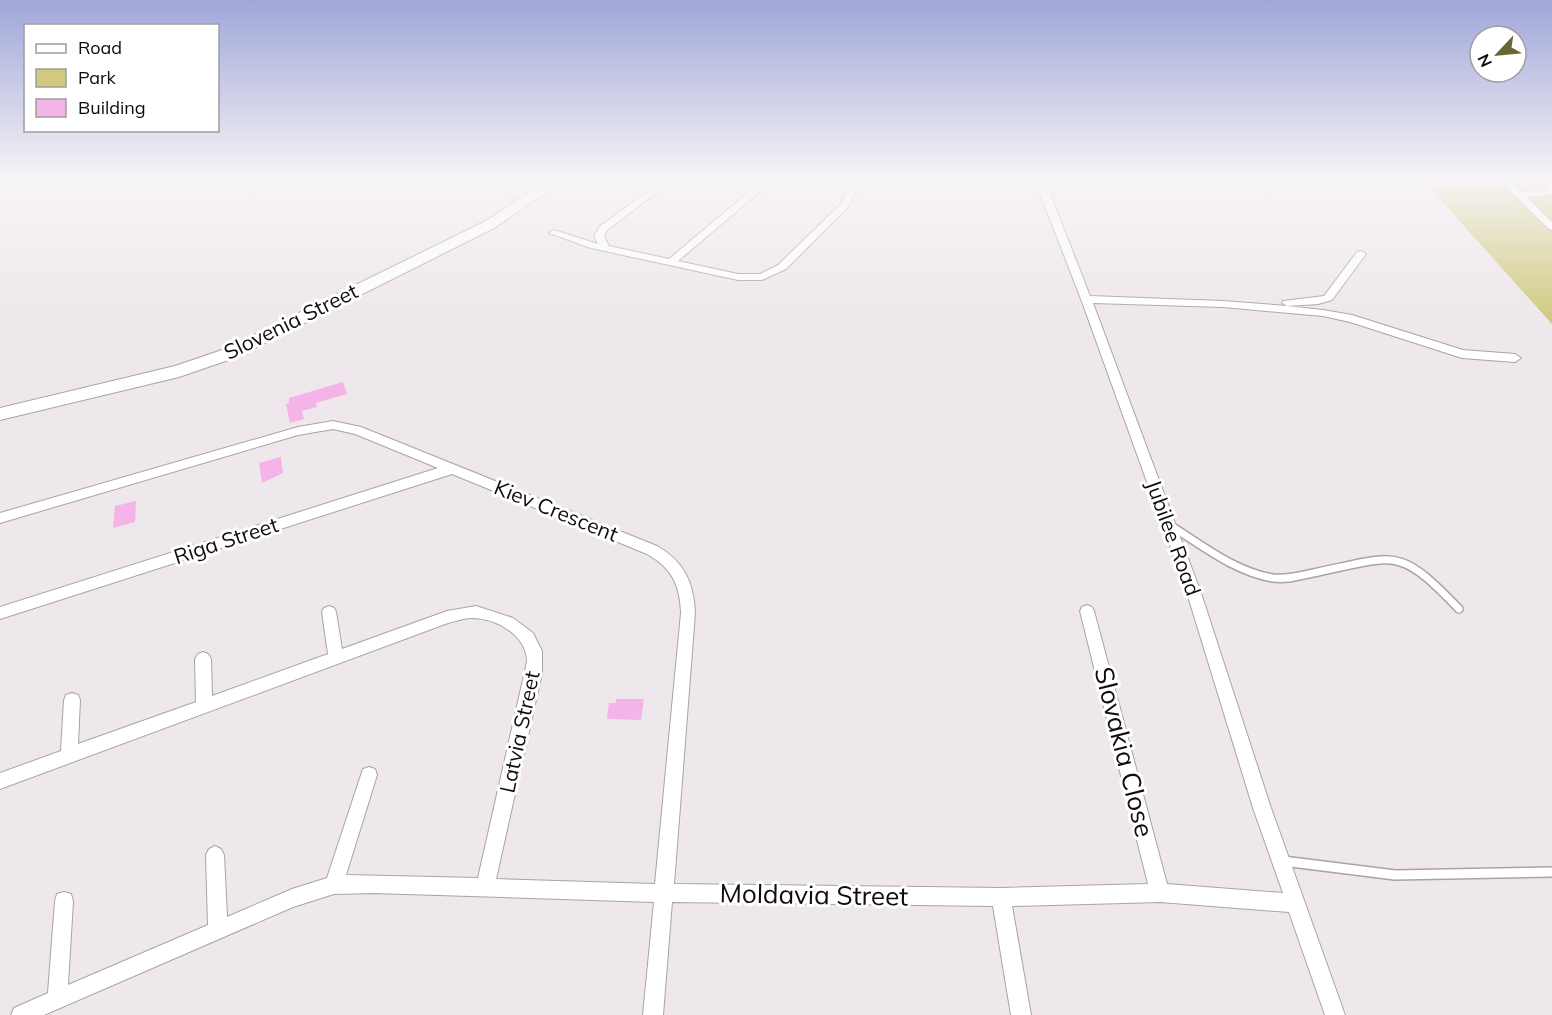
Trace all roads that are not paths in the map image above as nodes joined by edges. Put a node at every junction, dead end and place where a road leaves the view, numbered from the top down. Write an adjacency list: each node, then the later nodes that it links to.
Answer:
1 (488, 225): 13 (street, Slovenia Street)
2 (607, 225): 7 (street)
3 (714, 225): 9 (street)
4 (824, 225): 9 (street)
5 (1057, 225): 10 (street, Jubilee Road)
6 (554, 233): 7 (street)
7 (605, 248): 9 (street)
8 (1360, 254): 11 (street)
9 (671, 262)
10 (1086, 299): 11 (street); 16 (street, Jubilee Road)
11 (1248, 306): 12 (street)
12 (1515, 358)
13 (0, 414)
14 (452, 469): 15 (street, Kiev Crescent); 20 (street, Riga Street); 33 (street, Kiev Crescent)
15 (0, 518)
16 (1169, 525): 17 (lane); 29 (street, Jubilee Road)
17 (1459, 609)
18 (1088, 611): 34 (street, Slovakia Close)
19 (329, 612): 21 (street)
20 (0, 613)
21 (336, 658): 24 (street, Latvia Street); 32 (street, Latvia Street)
22 (203, 659): 24 (street)
23 (72, 700): 25 (street)
24 (204, 707): 25 (street, Latvia Street)
25 (69, 755): 27 (street, Latvia Street)
26 (369, 775): 31 (street)
27 (0, 781)
28 (215, 855): 38 (street)
29 (1280, 861): 30 (lane); 37 (street, Jubilee Road)
30 (1552, 872)
31 (334, 885): 32 (street, Moldavia Street); 38 (street, Moldavia Street)
32 (485, 888): 33 (street, Moldavia Street)
33 (662, 893): 35 (street, Moldavia Street); 41 (street, Kiev Crescent)
34 (1160, 893): 35 (street, Moldavia Street); 37 (street, Moldavia Street)
35 (1001, 897): 42 (street)
36 (64, 901): 39 (street)
37 (1295, 903): 43 (street, Jubilee Road)
38 (218, 930): 39 (street, Moldavia Street)
39 (57, 1000): 40 (street, Moldavia Street)
40 (21, 1015)
41 (652, 1015)
42 (1021, 1015)
43 (1335, 1015)

